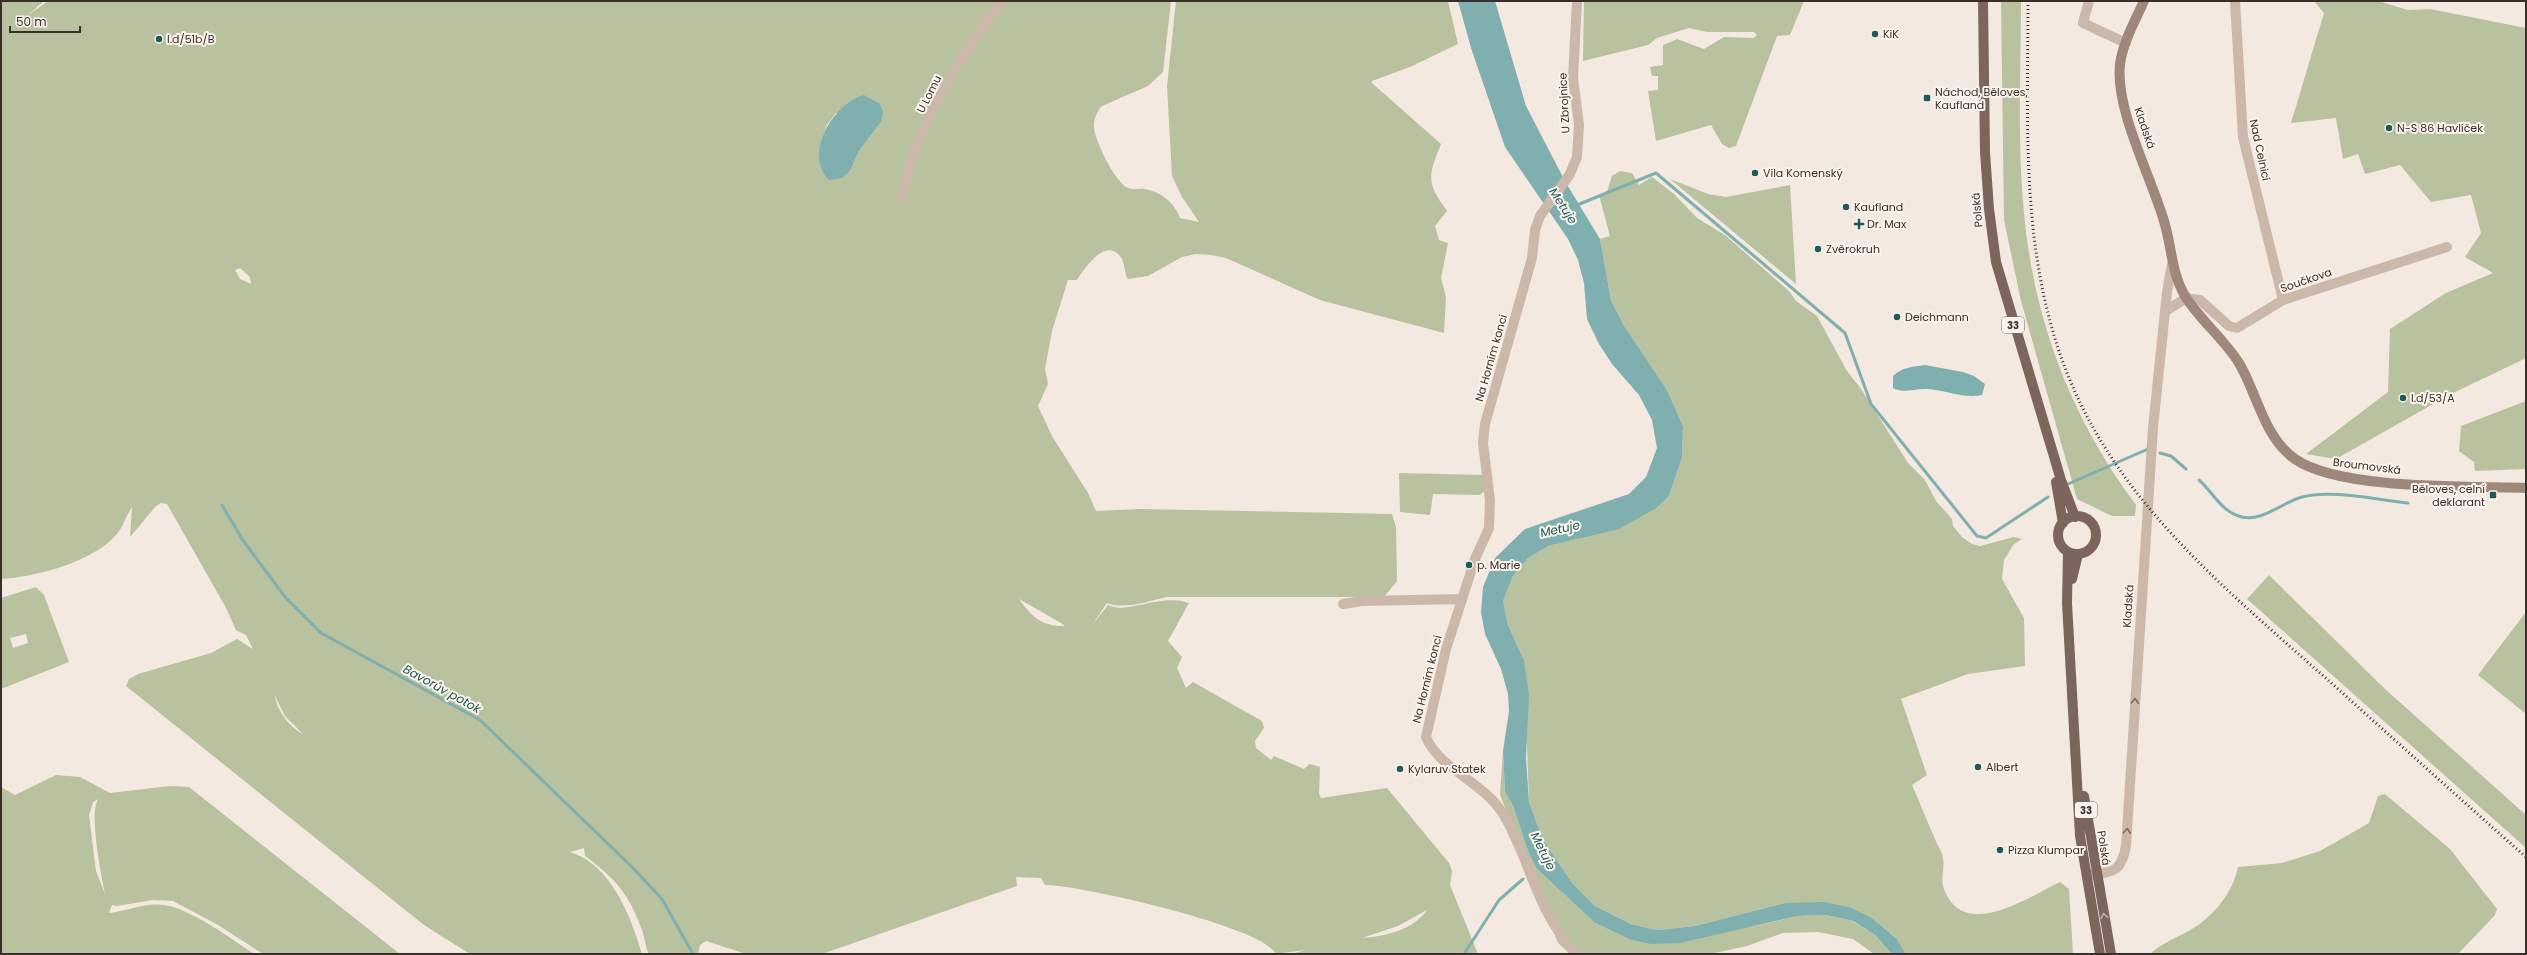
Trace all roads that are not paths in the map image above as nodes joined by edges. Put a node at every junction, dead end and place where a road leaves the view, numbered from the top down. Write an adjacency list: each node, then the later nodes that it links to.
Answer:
1 (1577, 1): 9 (street, U Zbrojnice)
2 (1983, 1): 16 (main road, Polská / 33)
3 (2090, 1): 7 (street)
4 (2144, 1): 7 (main road, Kladská)
5 (2235, 1): 13 (street, Nad Celnicí)
6 (999, 5): 8 (street, U Lomu)
7 (2126, 43): 11 (main road, Kladská)
8 (902, 198)
9 (1540, 216): 21 (street, Na Horním konci)
10 (2446, 247): 13 (street, Součkova)
11 (2172, 264): 12 (main road, Kladská); 14 (street, Kladská)
12 (2186, 298): 13 (street, Součkova); 14 (street); 15 (main road, Kladská)
13 (2283, 300)
14 (2166, 311): 23 (street, Kladská, one-way to 14)
15 (2240, 364): 17 (main road, Broumovská)
16 (2040, 410): 18 (main road, Polská / 33); 19 (main road, Polská / 33)
17 (2526, 488)
18 (2075, 517): 19 (main road); 20 (main road)
19 (2063, 523): 20 (main road)
20 (2073, 553): 23 (main road, Polská / 33)
21 (1462, 599): 22 (street); 24 (street, Na Horním konci)
22 (1343, 604)
23 (2091, 875): 25 (main road, Polská / 33); 26 (main road, Polská / 33, one-way to 23)
24 (1577, 954)
25 (2100, 954)
26 (2111, 954)

